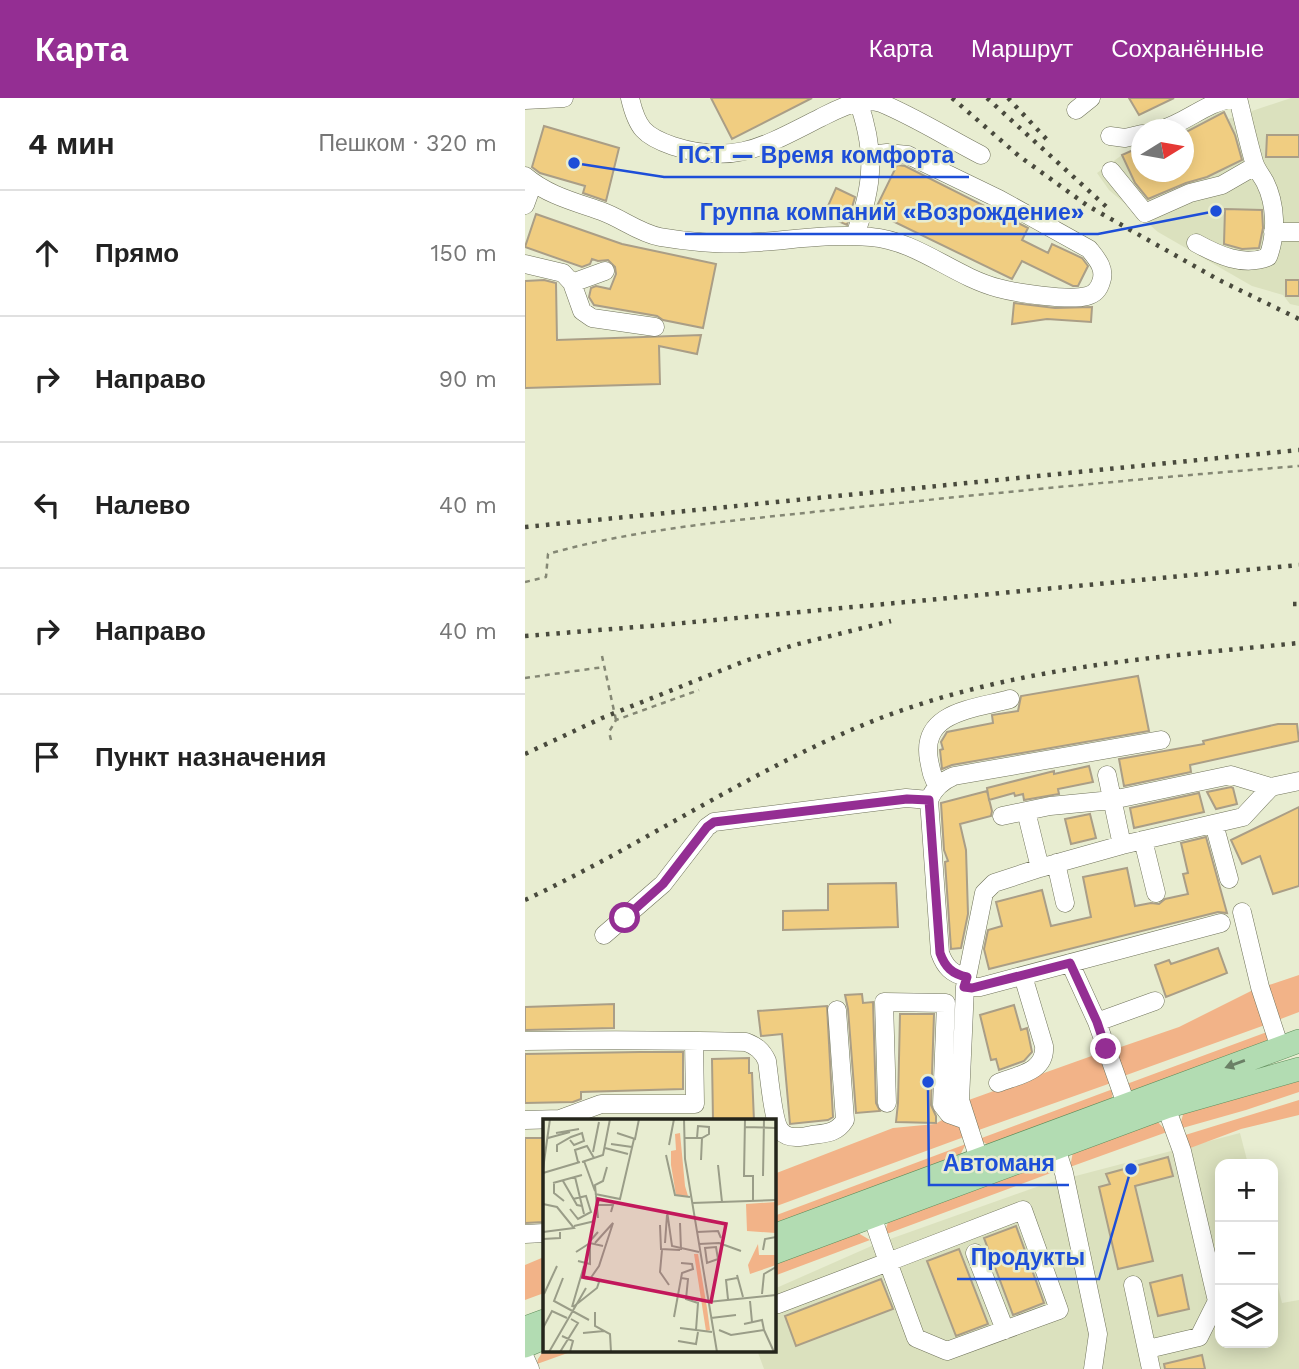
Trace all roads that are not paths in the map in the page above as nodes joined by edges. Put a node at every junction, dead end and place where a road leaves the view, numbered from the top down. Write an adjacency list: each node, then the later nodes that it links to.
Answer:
1 (564, 98): 5 (street)
2 (630, 98): 6 (street)
3 (1091, 98): 7 (street)
4 (1236, 98): 8 (street); 13 (street)
5 (525, 100)
6 (858, 100): 11 (street); 12 (street)
7 (1076, 110)
8 (1185, 119)
9 (1110, 136): 10 (street)
10 (1131, 137)
11 (870, 155): 19 (street); 19 (street)
12 (981, 155)
13 (1255, 166): 14 (street); 17 (street)
14 (1111, 172)
15 (529, 180): 16 (street); 19 (street)
16 (525, 205)
17 (1273, 232): 18 (street); 20 (street)
18 (1299, 232)
19 (855, 235)
20 (1196, 243)
21 (525, 264): 23 (street)
22 (605, 271): 23 (street)
23 (572, 283): 24 (street)
24 (655, 327)
25 (1010, 699): 30 (street)
26 (1161, 740): 30 (street)
27 (1107, 775): 31 (street)
28 (1299, 781): 29 (street)
29 (1271, 788): 31 (street); 34 (street)
30 (933, 793): 43 (street); 46 (street)
31 (1112, 800): 32 (street); 36 (street)
32 (1026, 811): 33 (street); 37 (street)
33 (1002, 816)
34 (1214, 824): 35 (street); 38 (street)
35 (1143, 840): 36 (street); 39 (street)
36 (1122, 845): 37 (street)
37 (1048, 866): 40 (street); 46 (street)
38 (1229, 879)
39 (1156, 893)
40 (1065, 903)
41 (1243, 912): 52 (street)
42 (1221, 923): 44 (street)
43 (604, 935)
44 (1070, 963): 45 (street); 49 (street)
45 (1023, 976): 46 (street); 54 (street)
46 (965, 982): 63 (street)
47 (1155, 1001): 49 (street)
48 (837, 1010): 51 (street)
49 (1097, 1022): 56 (street)
50 (525, 1041): 51 (street)
51 (694, 1041): 59 (street)
52 (1289, 1044): 56 (main road, one-way to 56)
53 (1299, 1069): 57 (main road)
54 (998, 1083)
55 (887, 1103): 63 (street)
56 (1126, 1104): 65 (main road)
57 (1166, 1107): 64 (main road); 80 (street)
58 (670, 1112): 59 (street); 60 (street)
59 (695, 1112)
60 (563, 1119)
61 (525, 1120): 62 (street)
62 (543, 1120)
63 (966, 1120): 65 (street)
64 (1056, 1148): 66 (main road); 83 (street)
65 (979, 1159): 69 (main road)
66 (872, 1216): 70 (main road); 72 (street)
67 (543, 1233): 68 (street)
68 (525, 1234)
69 (775, 1235)
70 (775, 1252)
71 (975, 1253): 77 (street)
72 (888, 1262): 74 (street); 77 (street); 77 (street)
73 (1133, 1285): 80 (street)
74 (778, 1304)
75 (543, 1321): 76 (main road)
76 (525, 1328)
77 (1005, 1330)
78 (543, 1338): 79 (main road)
79 (525, 1346)
80 (1148, 1349): 84 (street)
81 (525, 1358): 82 (street)
82 (530, 1369)
83 (1093, 1369)
84 (1151, 1369)

